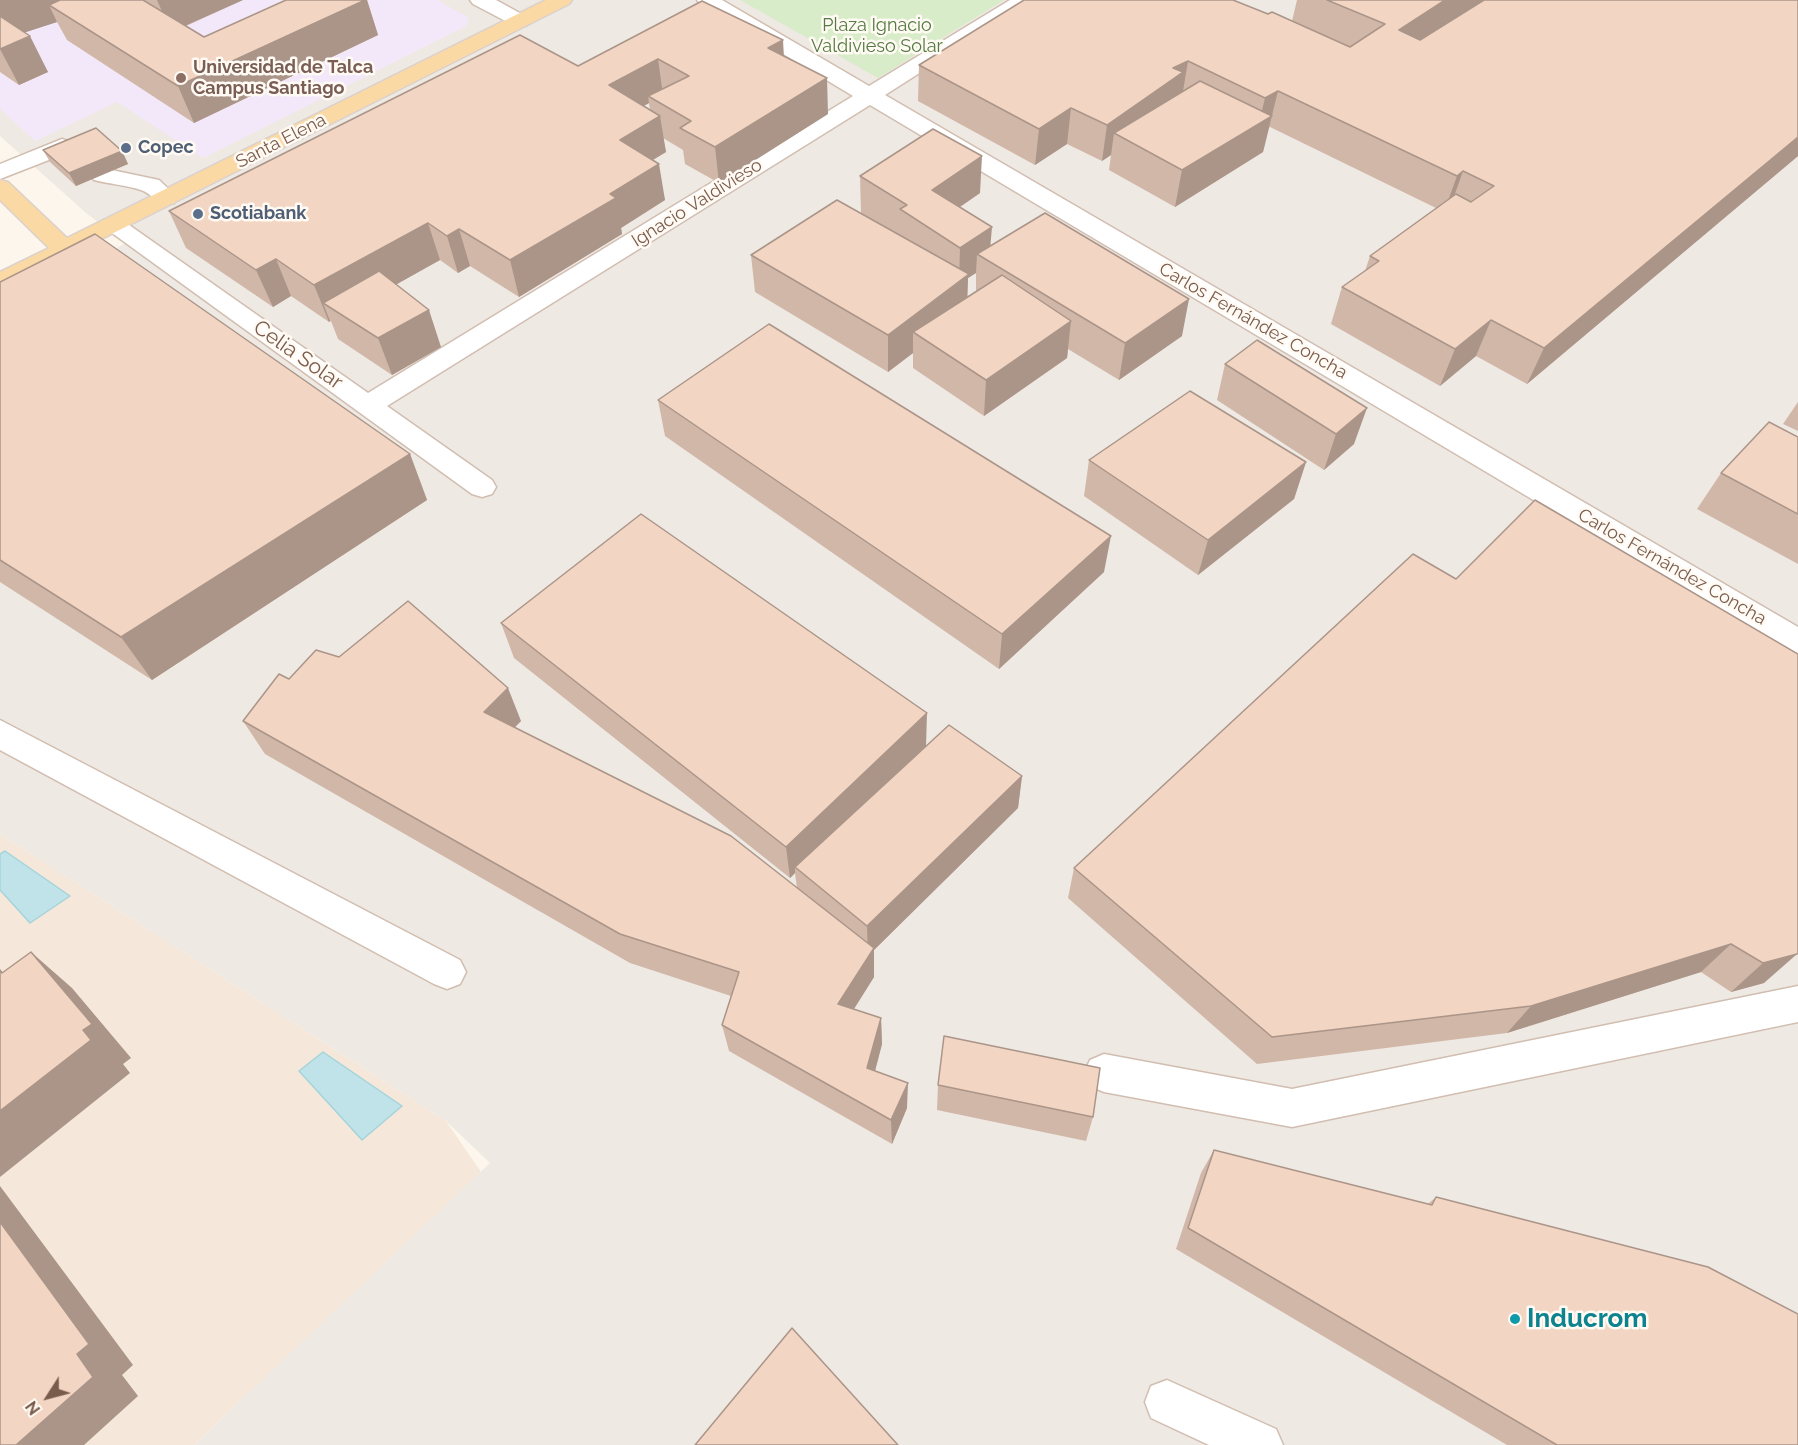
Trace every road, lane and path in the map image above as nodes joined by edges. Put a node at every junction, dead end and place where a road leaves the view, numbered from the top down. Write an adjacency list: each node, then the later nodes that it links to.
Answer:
1 (480, 0): 5 (street)
2 (562, 0): 5 (main road, Santa Elena)
3 (707, 0): 6 (street, Carlos Fernández Concha)
4 (1024, 0): 6 (street, Ignacio Valdivieso)
5 (520, 21): 11 (main road, Santa Elena)
6 (872, 96): 15 (street, Ignacio Valdivieso); 17 (street, Carlos Fernández Concha)
7 (71, 154): 8 (street)
8 (0, 172)
9 (102, 175): 11 (street)
10 (0, 187): 13 (main road)
11 (166, 198): 12 (main road, Santa Elena)
12 (113, 225): 13 (main road, Santa Elena); 15 (street, Celia Solar)
13 (64, 249): 14 (main road, Santa Elena)
14 (0, 282)
15 (369, 405): 16 (street, Celia Solar)
16 (482, 487)
17 (1798, 642)
18 (0, 734): 19 (street)
19 (447, 972)
20 (1798, 1004): 21 (street)
21 (1104, 1073)
22 (1167, 1402): 23 (street)
23 (1260, 1445)

